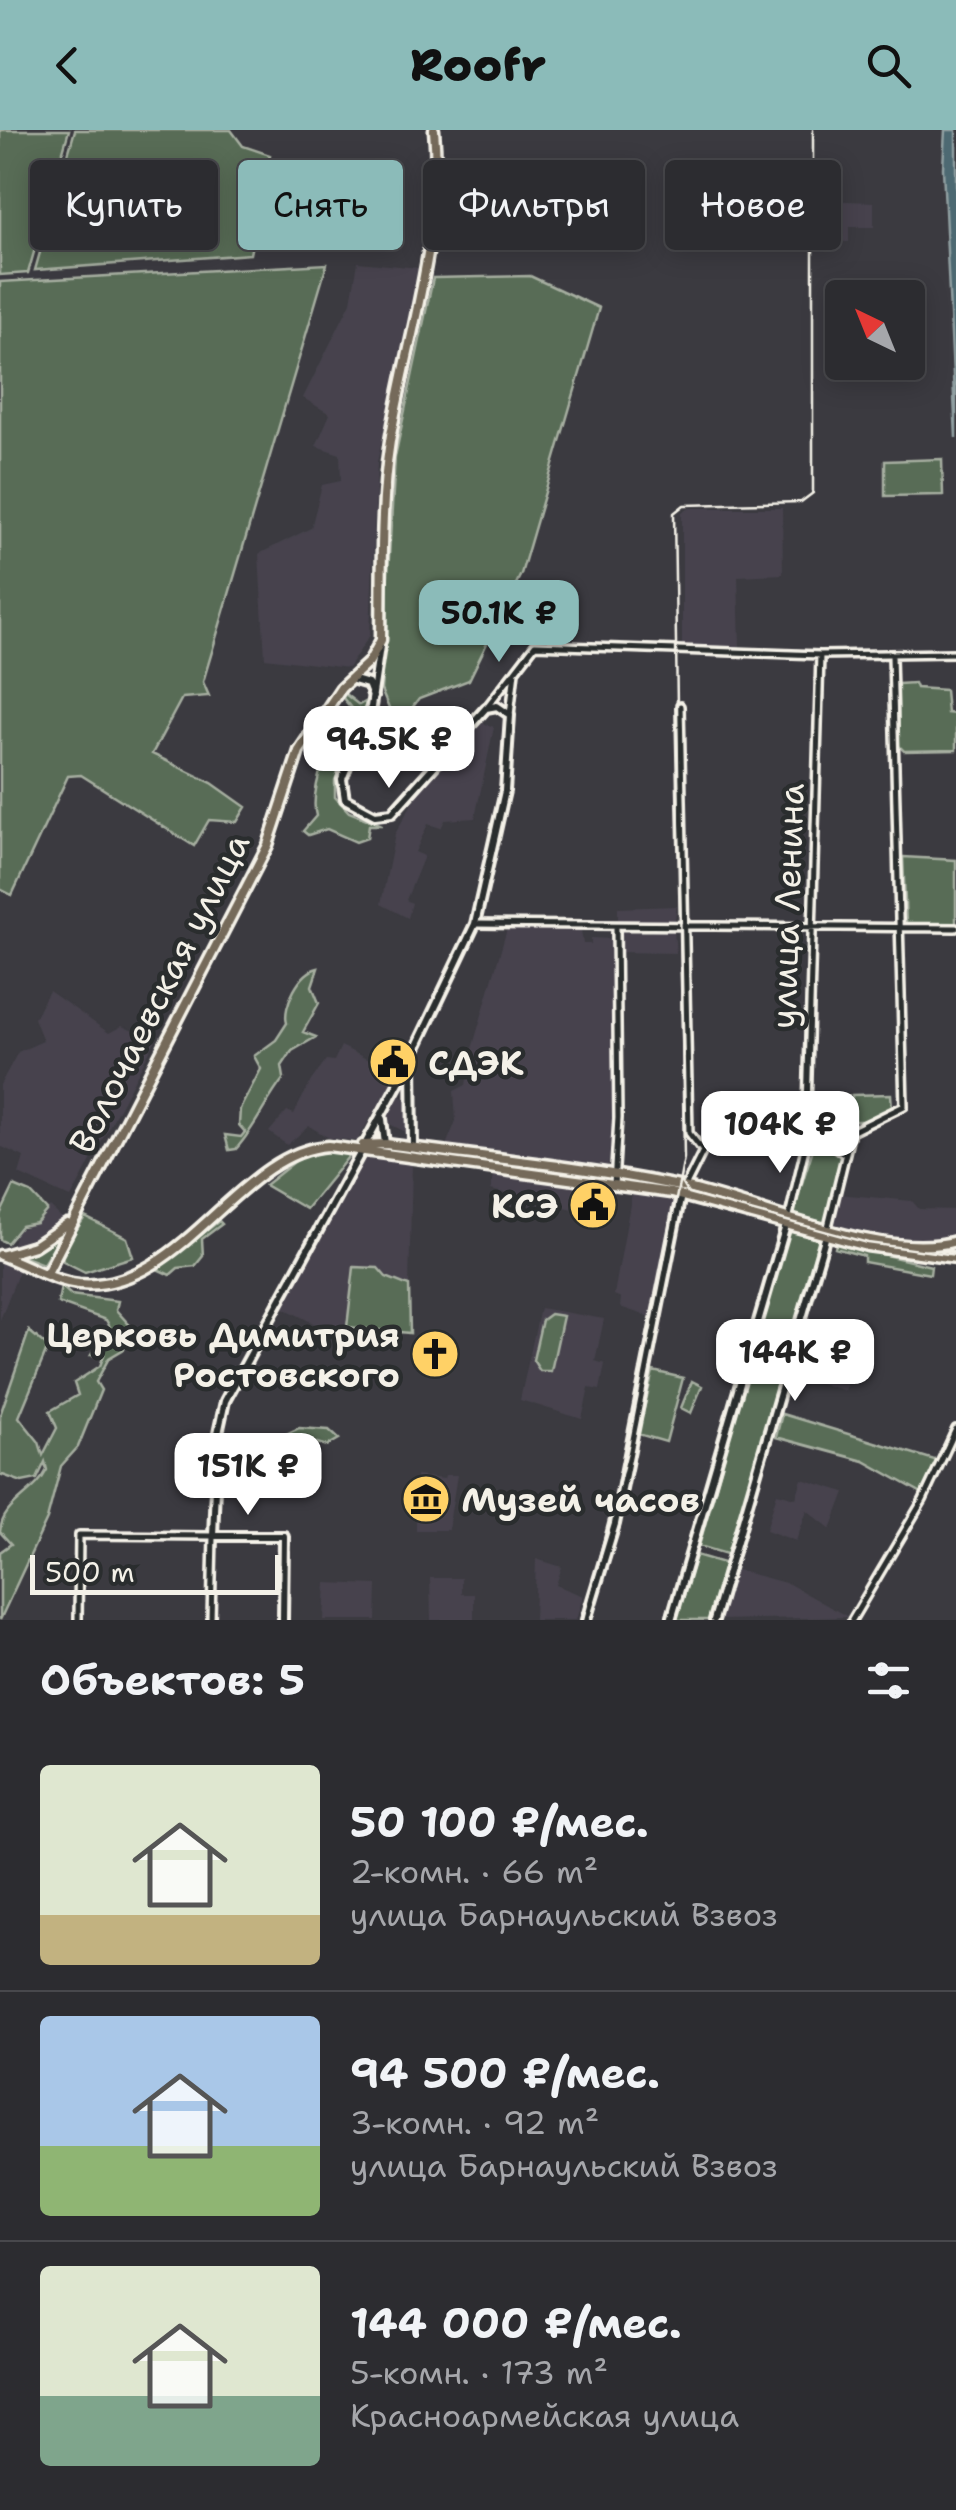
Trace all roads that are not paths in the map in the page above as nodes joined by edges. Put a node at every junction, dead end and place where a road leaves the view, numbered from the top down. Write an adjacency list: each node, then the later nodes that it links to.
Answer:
1 (434, 130): 2 (main road)
2 (380, 640): 7 (main road, Волочаевская улица); 8 (main road)
3 (956, 653): 5 (street)
4 (820, 655): 5 (street); 6 (street); 15 (street, улица Ленина)
5 (892, 656): 16 (street)
6 (515, 671): 10 (street); 11 (street)
7 (350, 679): 8 (main road); 29 (main road, Волочаевская улица)
8 (374, 698): 10 (main road)
9 (680, 706): 14 (street)
10 (486, 708): 11 (main road)
11 (510, 714): 12 (main road)
12 (476, 924): 13 (street); 18 (main road)
13 (616, 928): 14 (street); 27 (street)
14 (684, 928): 15 (street); 28 (street)
15 (812, 928): 16 (street); 22 (street, улица Ленина)
16 (899, 928): 17 (street); 20 (street)
17 (956, 928)
18 (412, 1057): 19 (main road); 25 (main road)
19 (383, 1113): 23 (main road); 24 (main road)
20 (850, 1132): 21 (street); 26 (street)
21 (826, 1141): 22 (street); 26 (street)
22 (806, 1144): 30 (street, улица Ленина)
23 (364, 1147): 24 (main road); 35 (main road); 37 (main road)
24 (385, 1148): 25 (main road); 27 (main road)
25 (414, 1148): 27 (main road)
26 (846, 1154): 31 (street)
27 (614, 1180): 28 (main road)
28 (683, 1191): 30 (main road); 41 (main road)
29 (74, 1218): 33 (main road); 35 (main road, Волочаевская улица)
30 (788, 1220): 31 (main road); 42 (main road, улица Ленина)
31 (827, 1231): 32 (main road); 34 (main road); 43 (main road)
32 (956, 1241)
33 (1, 1255): 35 (main road)
34 (956, 1258)
35 (47, 1273)
36 (956, 1429): 44 (street)
37 (213, 1536): 38 (street); 39 (street); 40 (main road)
38 (78, 1620)
39 (211, 1620)
40 (282, 1620)
41 (586, 1620)
42 (670, 1620)
43 (714, 1620)
44 (852, 1620)

